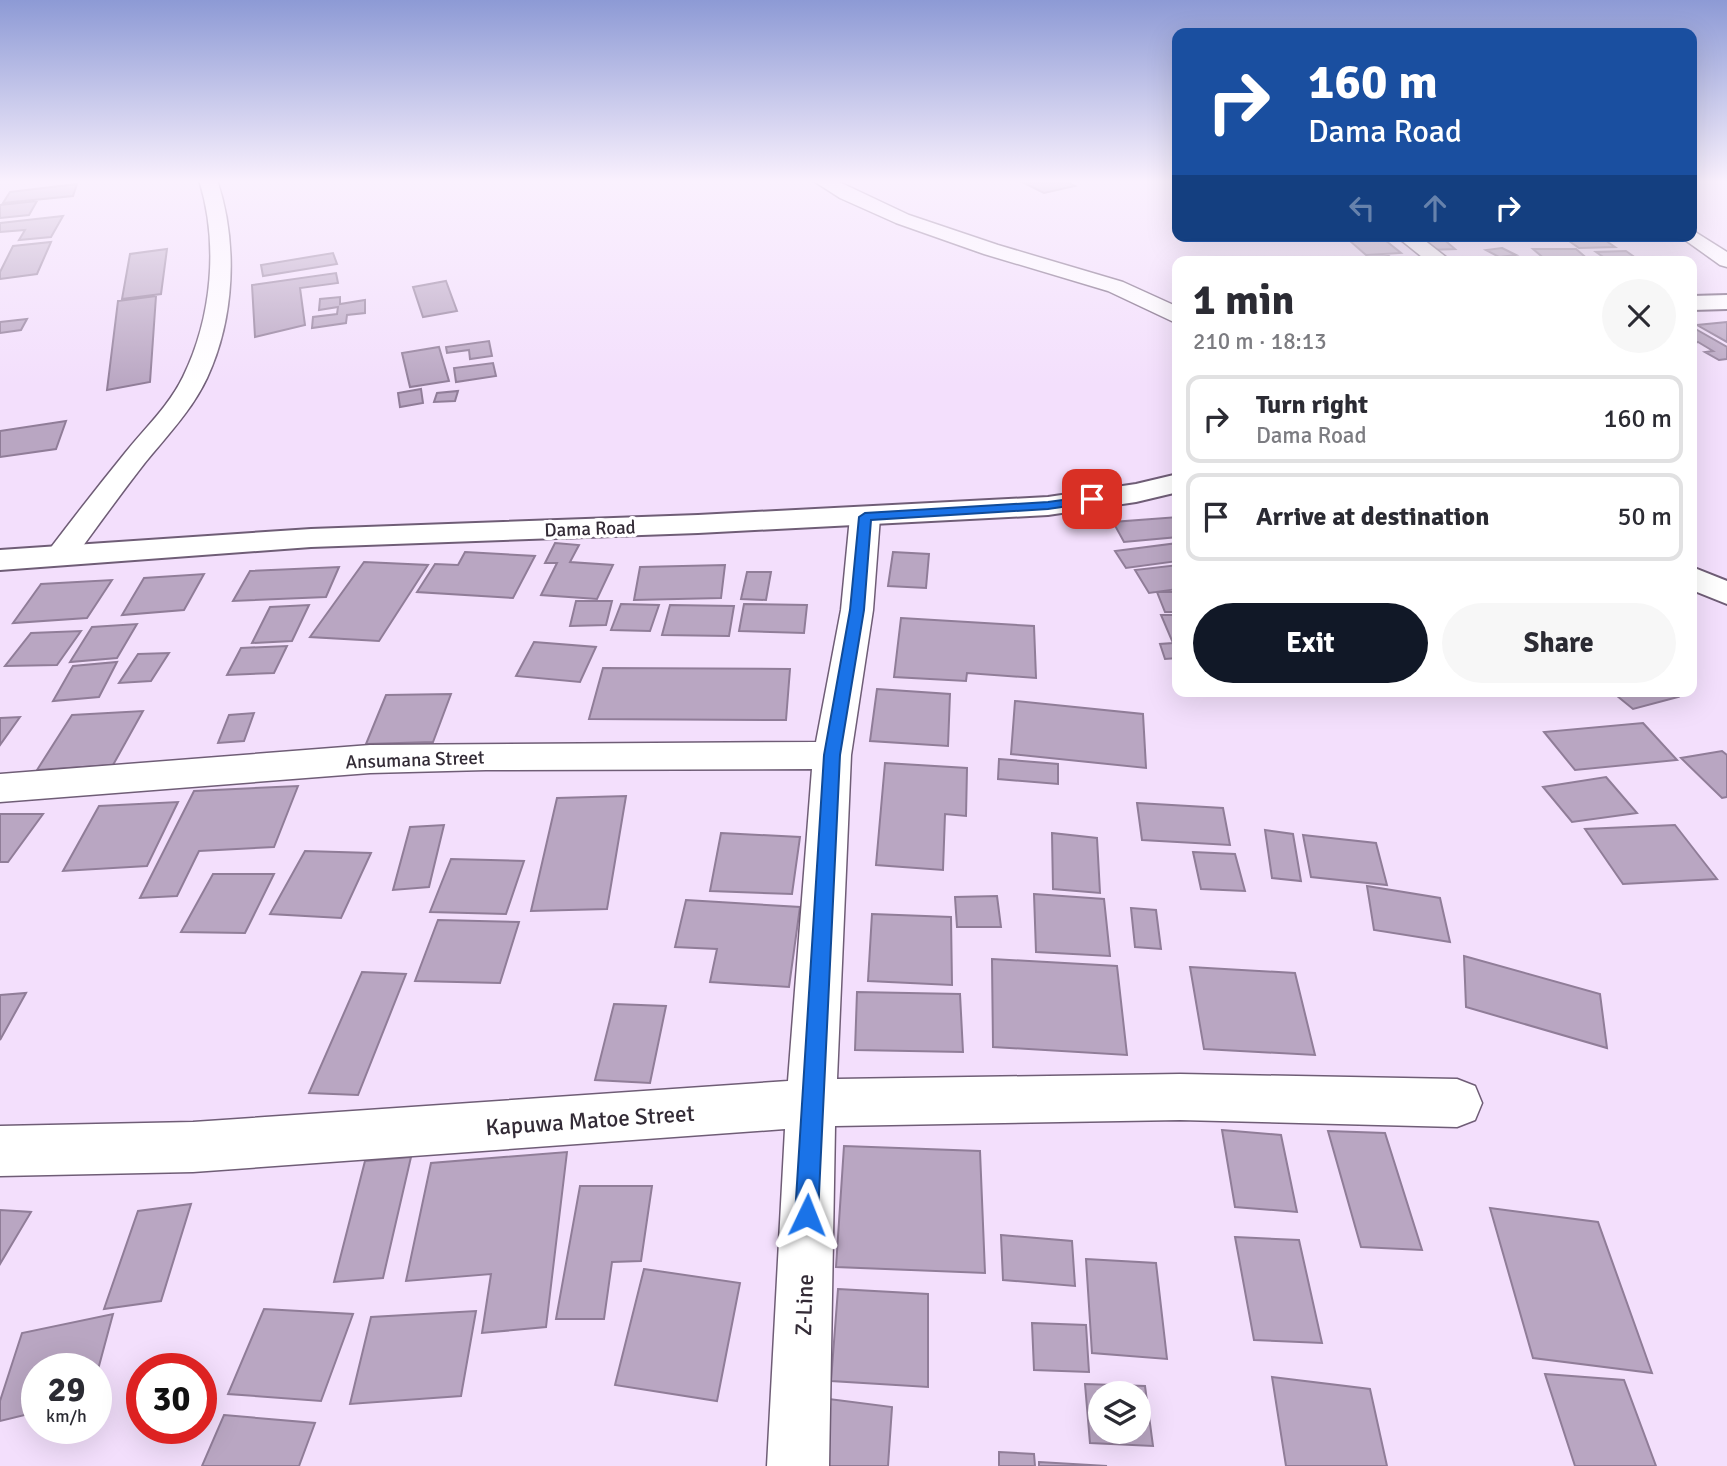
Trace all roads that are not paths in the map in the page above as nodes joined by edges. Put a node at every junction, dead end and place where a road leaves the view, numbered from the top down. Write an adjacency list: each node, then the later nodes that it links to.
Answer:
1 (220, 248): 10 (street)
2 (988, 248): 7 (street)
3 (1709, 248): 4 (street)
4 (1727, 261)
5 (1727, 302): 6 (highway)
6 (1697, 303)
7 (1172, 313)
8 (1172, 484): 9 (highway, Dama Road)
9 (865, 517): 10 (highway, Dama Road); 14 (street, Z-Line)
10 (60, 556): 11 (highway, Dama Road)
11 (0, 560)
12 (1697, 579): 13 (highway)
13 (1727, 594)
14 (832, 755): 15 (street, Ansumana Street); 16 (street, Z-Line)
15 (0, 789)
16 (811, 1103): 17 (street, Kapuwa Matoe Street); 18 (street, Kapuwa Matoe Street); 19 (street, Z-Line)
17 (1457, 1103)
18 (0, 1151)
19 (797, 1466)

